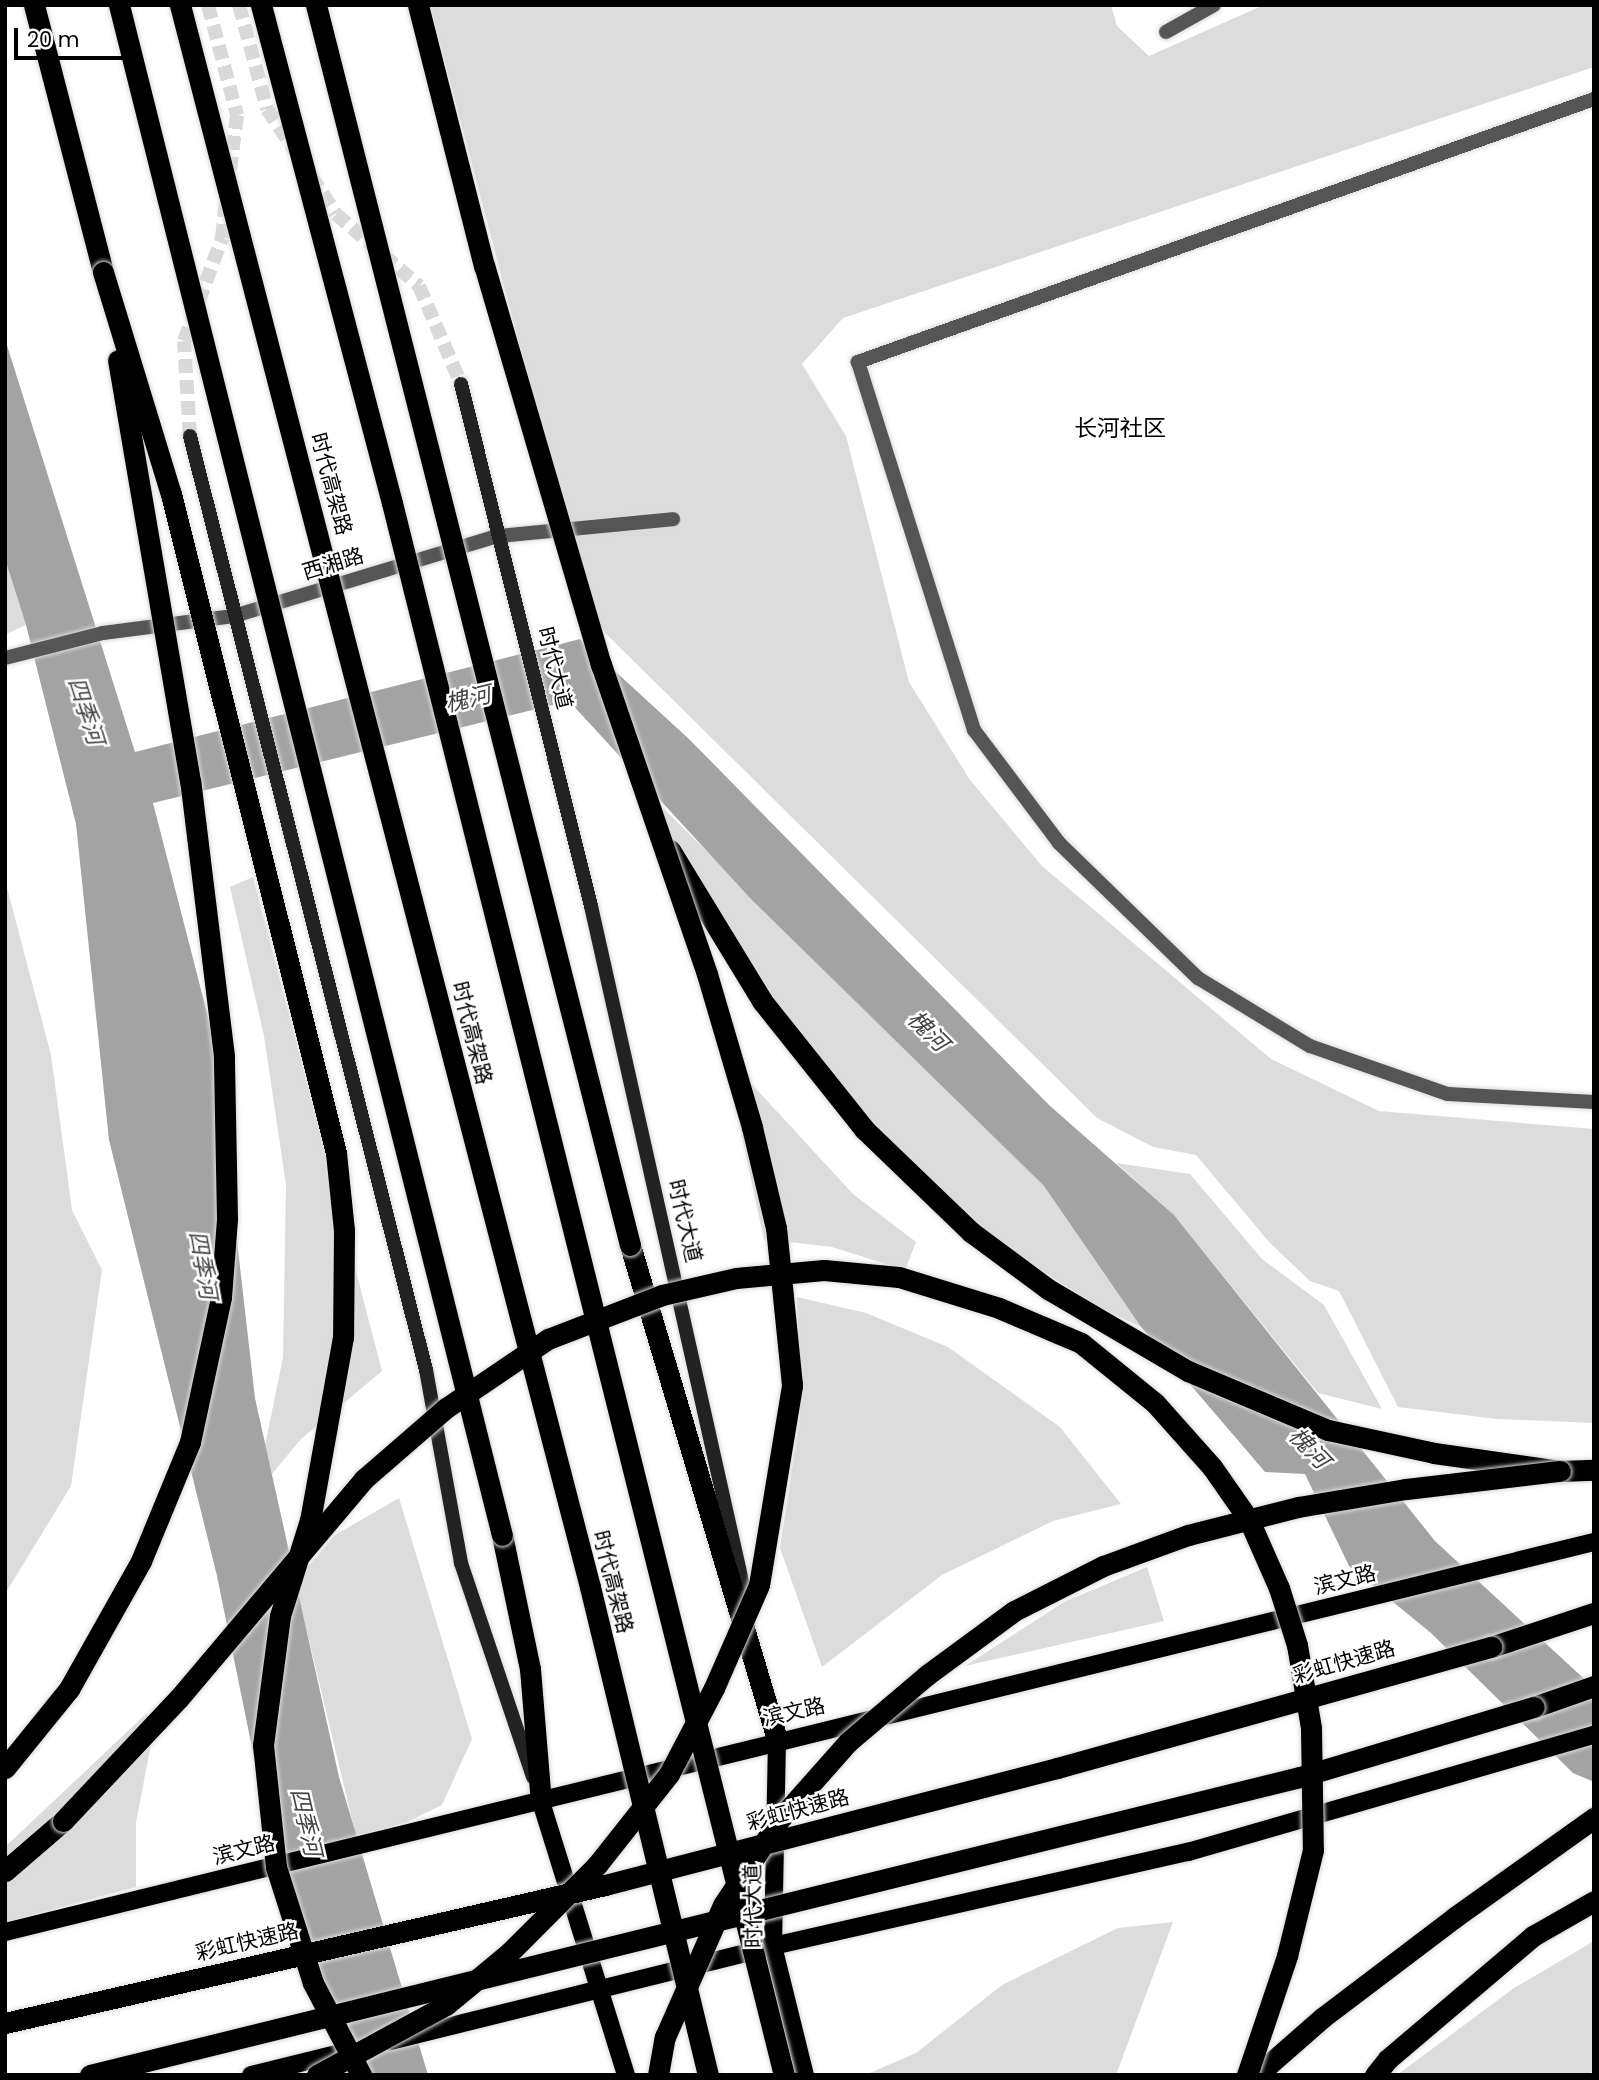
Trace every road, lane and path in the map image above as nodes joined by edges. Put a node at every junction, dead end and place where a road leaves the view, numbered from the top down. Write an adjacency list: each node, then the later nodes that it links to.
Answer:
1 (34, 5): 10 (highway)
2 (119, 5): 27 (highway, bridge)
3 (180, 5): 41 (highway, 时代高架路, bridge)
4 (261, 5): 42 (highway, bridge)
5 (316, 5): 25 (highway, bridge)
6 (418, 5): 17 (highway, bridge)
7 (1214, 5): 8 (street)
8 (1166, 32)
9 (1594, 99): 18 (street)
10 (103, 272): 26 (highway, bridge); 38 (highway, bridge)
11 (461, 384): 14 (main road, 时代大道)
12 (190, 436): 15 (main road)
13 (673, 519): 14 (street, 西湘路)
14 (498, 536): 15 (street, 西湘路); 25 (main road, 时代大道)
15 (234, 616): 16 (street, 西湘路); 27 (main road)
16 (5, 658)
17 (650, 814): 20 (highway, bridge); 37 (highway, bridge)
18 (1594, 1102)
19 (1594, 1470): 20 (highway)
20 (1560, 1471): 40 (highway, bridge)
21 (1594, 1542): 25 (main road, 滨文路)
22 (1594, 1613): 34 (highway, 彩虹快速路, bridge)
23 (1594, 1686): 35 (highway, bridge)
24 (1594, 1735): 32 (main road)
25 (777, 1739): 27 (main road, 滨文路); 32 (main road, 时代大道)
26 (5, 1768)
27 (541, 1802): 31 (main road, 滨文路); 33 (main road)
28 (1594, 1818): 45 (highway)
29 (5, 1871): 44 (highway, bridge)
30 (1594, 1901): 46 (highway)
31 (5, 1931)
32 (773, 1946): 33 (main road); 43 (main road, 时代大道)
33 (602, 1990): 36 (main road, bridge); 39 (main road)
34 (5, 2023)
35 (90, 2075)
36 (251, 2075)
37 (317, 2075)
38 (362, 2075)
39 (626, 2075)
40 (657, 2075)
41 (708, 2075)
42 (784, 2075)
43 (805, 2075)
44 (1247, 2075)
45 (1257, 2075)
46 (1375, 2075)

